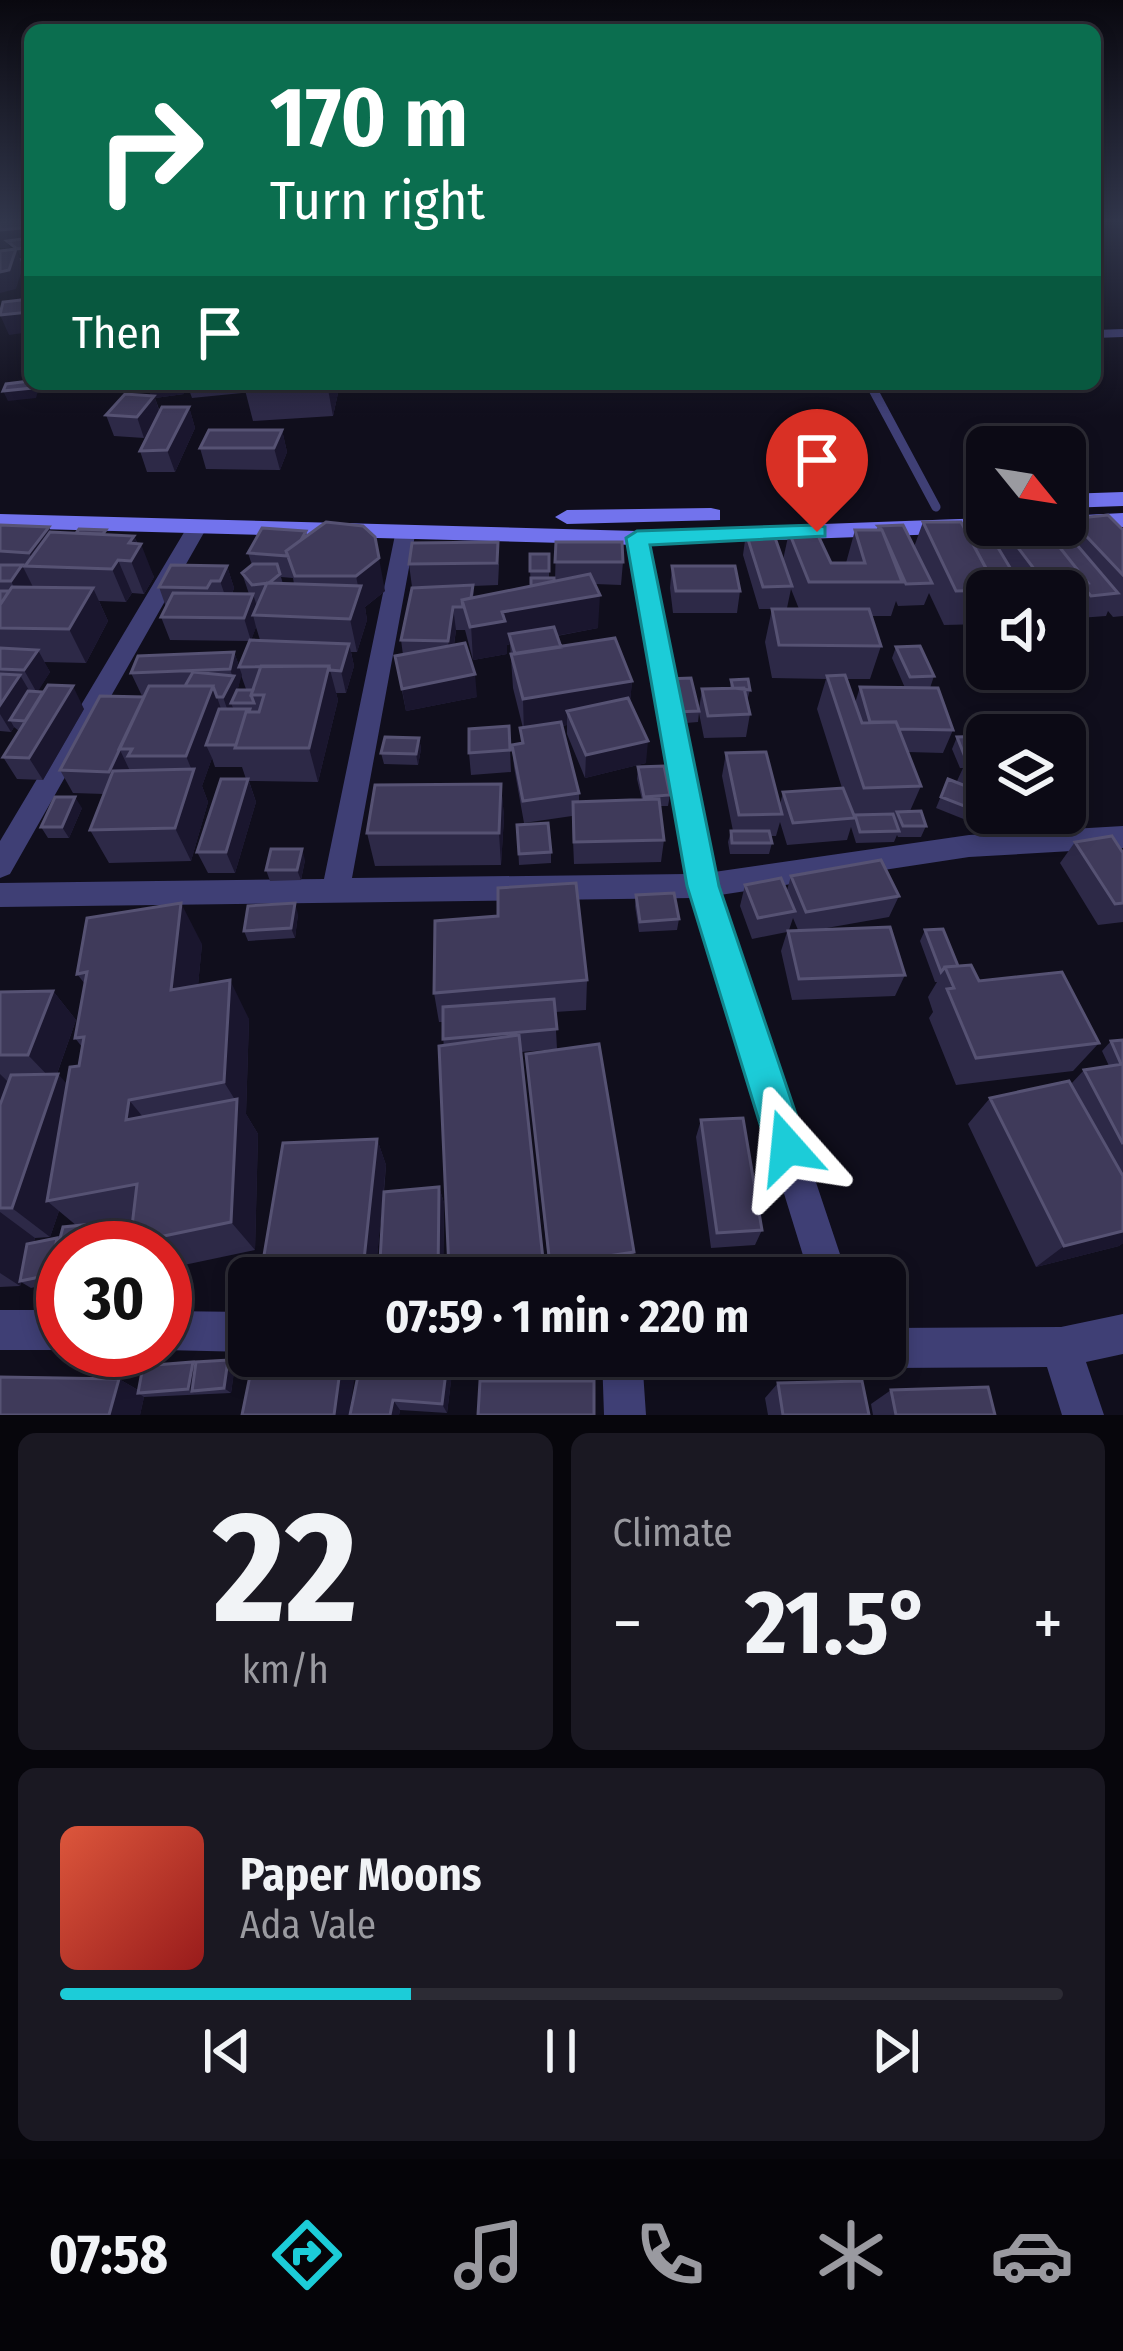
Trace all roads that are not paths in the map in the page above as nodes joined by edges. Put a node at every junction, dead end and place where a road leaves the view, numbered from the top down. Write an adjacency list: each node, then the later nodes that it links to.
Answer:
1 (872, 390): 6 (lane)
2 (1123, 499): 3 (main road)
3 (1086, 500)
4 (0, 505): 6 (main road)
5 (966, 506): 6 (main road)
6 (936, 507)
7 (1123, 520): 9 (main road)
8 (0, 521): 12 (main road)
9 (1086, 522)
10 (966, 526): 14 (main road)
11 (1086, 528): 15 (street)
12 (196, 529): 13 (main road); 17 (street)
13 (405, 535): 14 (main road); 19 (street)
14 (637, 538): 18 (street)
15 (1112, 547)
16 (1123, 837): 18 (street)
17 (0, 866)
18 (703, 886): 19 (street); 21 (street)
19 (335, 892): 20 (street)
20 (0, 895)
21 (822, 1257)
22 (0, 1330): 23 (street)
23 (36, 1330)
24 (192, 1331): 25 (street)
25 (228, 1332)
26 (1123, 1334): 27 (street)
27 (1061, 1347): 28 (street); 31 (street)
28 (906, 1348)
29 (623, 1377): 30 (street)
30 (625, 1415)
31 (1083, 1415)

